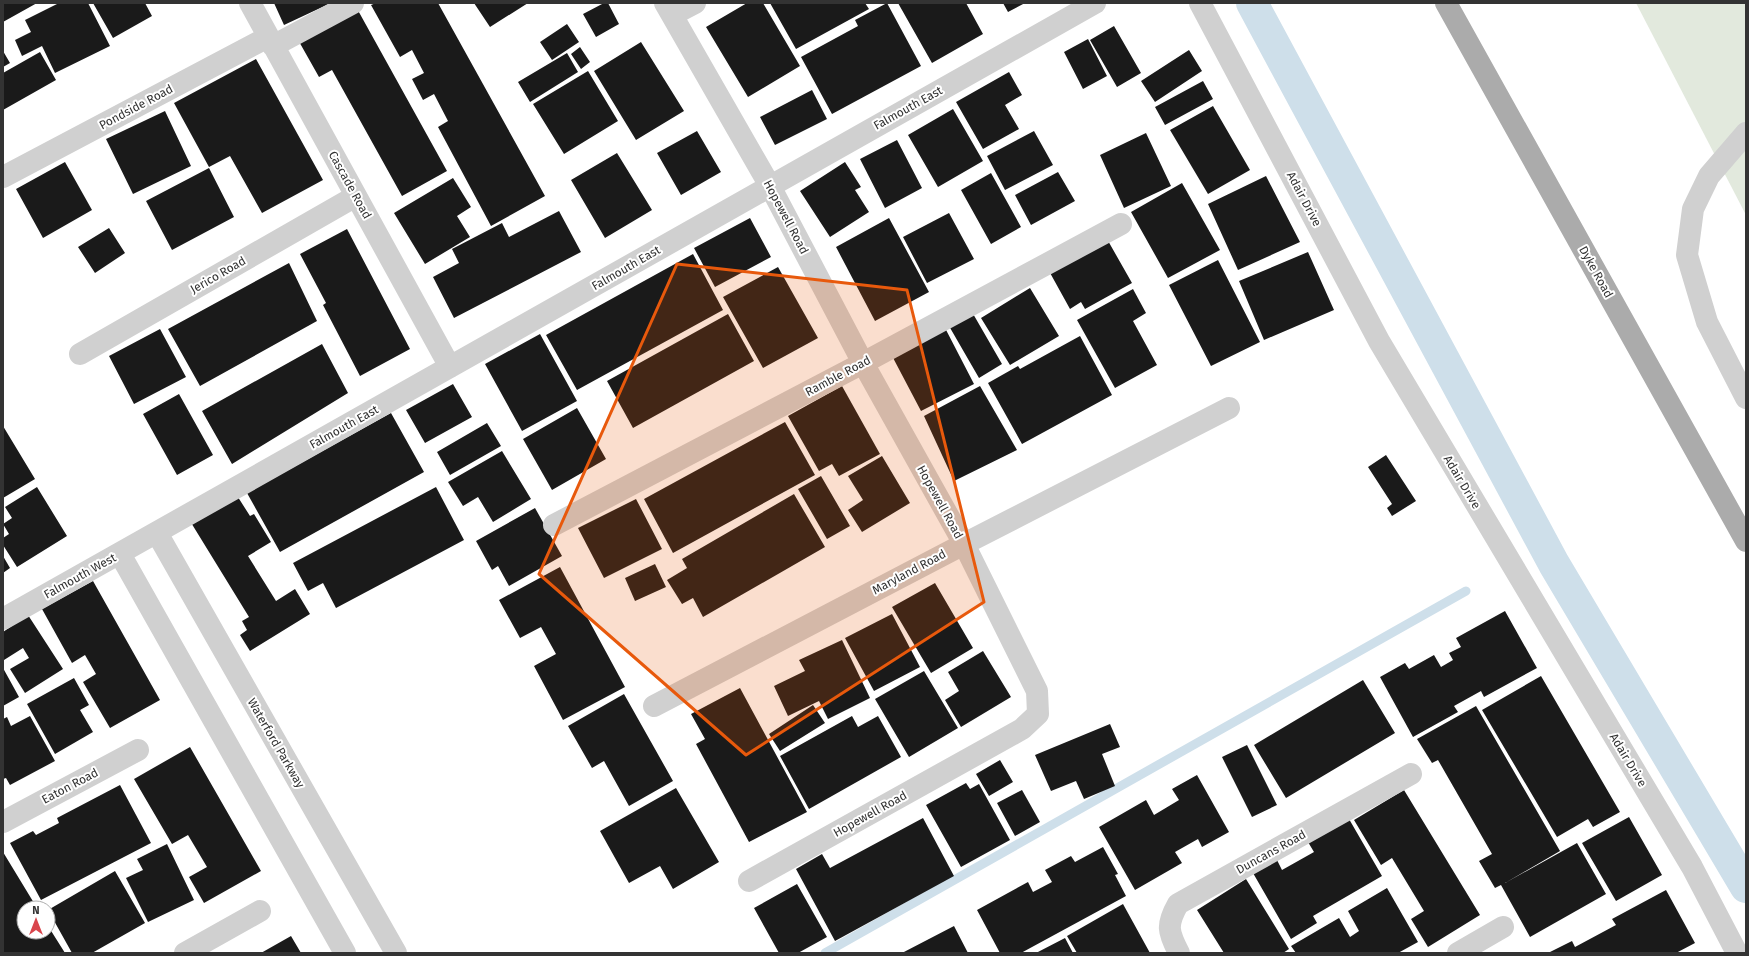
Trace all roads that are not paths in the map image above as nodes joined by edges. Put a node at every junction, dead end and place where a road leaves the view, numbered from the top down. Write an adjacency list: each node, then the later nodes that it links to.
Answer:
1 (250, 3): 8 (street, Cascade Road)
2 (353, 3): 8 (street, Pondside Road)
3 (695, 3): 7 (street)
4 (1095, 3): 11 (street, Falmouth East)
5 (1200, 3): 37 (street, Adair Drive)
6 (1446, 3): 21 (main road, Dyke Road)
7 (669, 9): 11 (street, Hopewell Road)
8 (271, 41): 10 (street, Pondside Road); 12 (street, Cascade Road)
9 (1746, 133): 17 (street)
10 (3, 177)
11 (770, 186): 15 (street, Hopewell Road); 16 (street, Falmouth East)
12 (356, 196): 14 (street, Jerico Road); 16 (street, Cascade Road)
13 (1121, 224): 15 (street, Ramble Road)
14 (80, 354)
15 (863, 363): 19 (street, Ramble Road); 22 (street, Hopewell Road)
16 (450, 367): 20 (street, Falmouth East)
17 (1746, 398)
18 (1229, 408): 22 (street, Maryland Road)
19 (554, 525)
20 (157, 533): 23 (street, Falmouth West); 34 (street, Waterford Parkway)
21 (1746, 540)
22 (964, 544): 25 (street, Maryland Road); 29 (street, Hopewell Road)
23 (120, 554): 24 (street, Falmouth West); 33 (street)
24 (3, 619)
25 (654, 706)
26 (138, 750): 28 (street, Eaton Road)
27 (1411, 774): 35 (street, Duncans Road)
28 (3, 822)
29 (749, 882)
30 (260, 912): 32 (street)
31 (1503, 928): 36 (street)
32 (185, 953)
33 (345, 953)
34 (396, 953)
35 (1179, 953)
36 (1458, 953)
37 (1737, 953)

